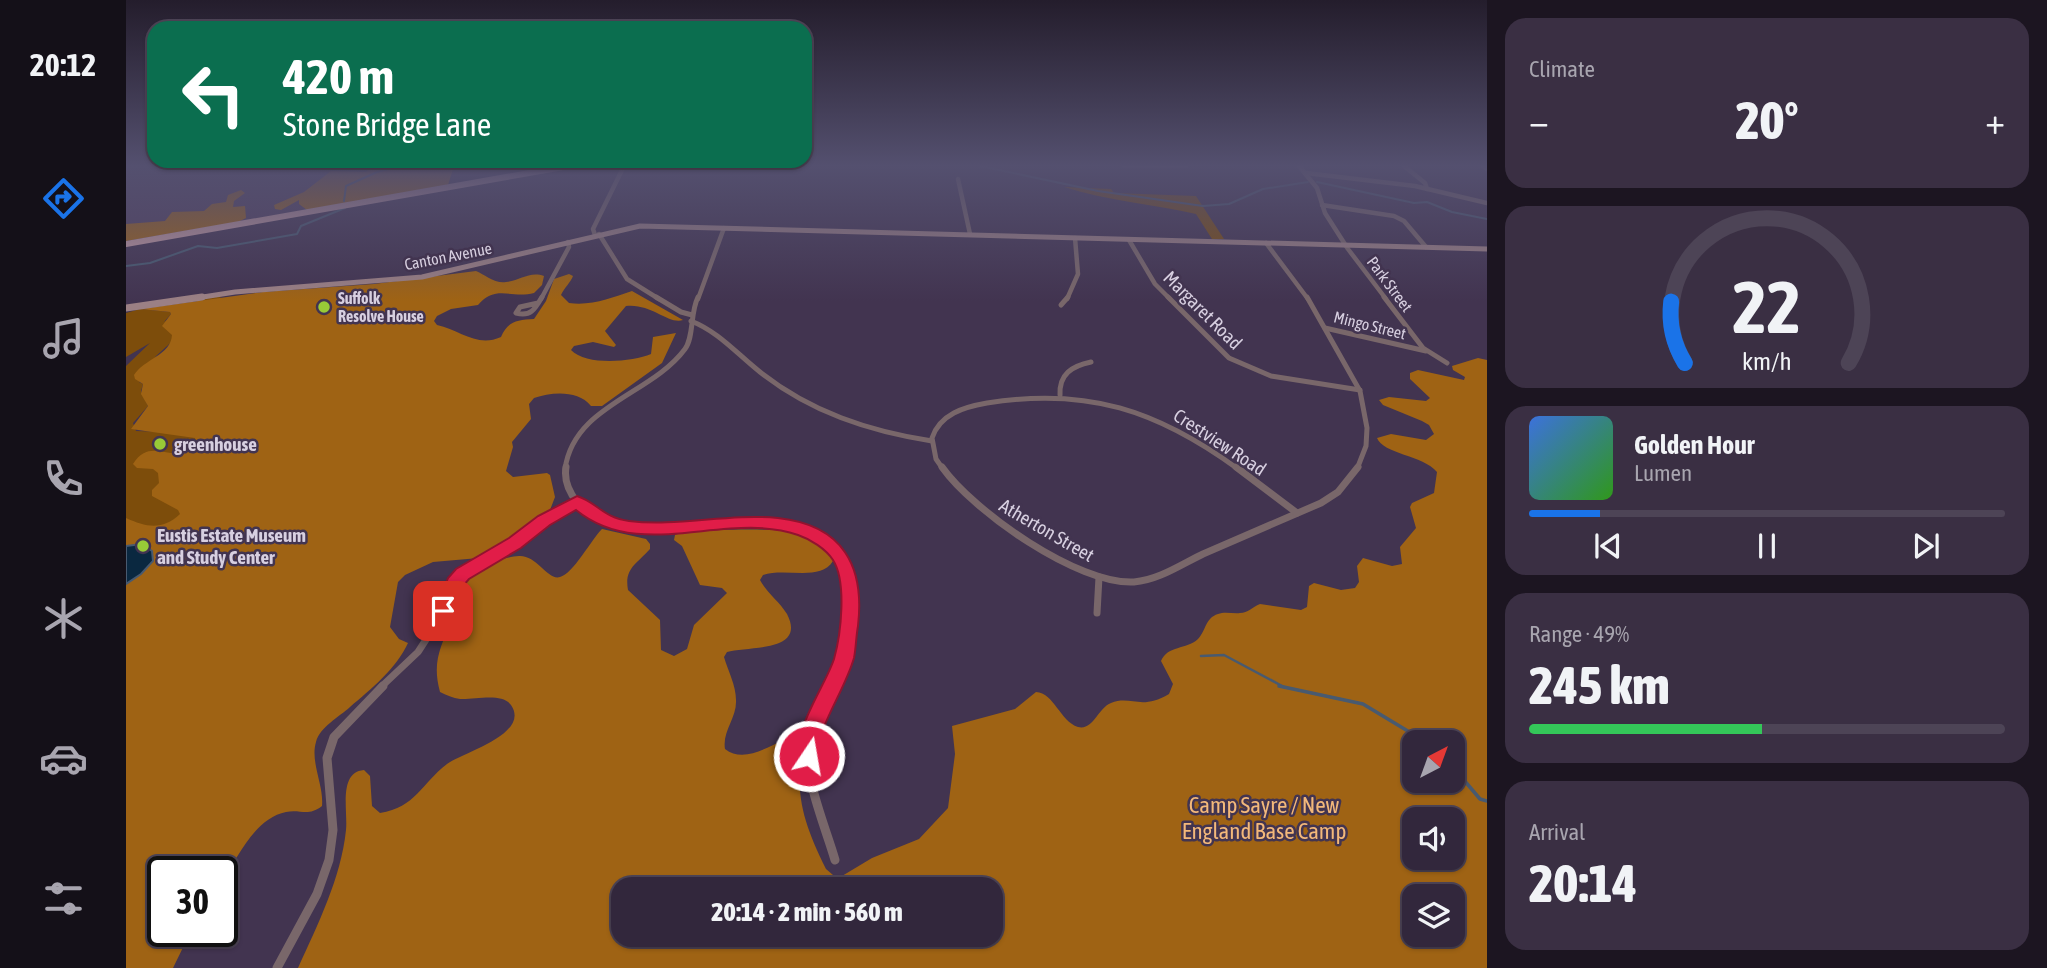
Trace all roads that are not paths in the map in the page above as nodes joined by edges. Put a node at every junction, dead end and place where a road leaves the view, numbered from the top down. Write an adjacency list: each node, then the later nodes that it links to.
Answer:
1 (312, 211): 13 (highway)
2 (603, 211): 7 (street)
3 (965, 211): 8 (street)
4 (1326, 211): 14 (street, Park Street)
5 (1365, 211): 15 (street)
6 (724, 228): 7 (main road, Canton Avenue); 8 (main road, Canton Avenue); 20 (street)
7 (599, 234): 11 (main road, Canton Avenue); 20 (street)
8 (970, 234): 9 (main road, Canton Avenue)
9 (1075, 238): 10 (main road, Canton Avenue); 18 (street)
10 (1129, 240): 12 (main road, Canton Avenue); 27 (street, Margaret Road)
11 (568, 242): 17 (street); 19 (main road, Canton Avenue)
12 (1266, 243): 14 (main road, Canton Avenue); 21 (street, Mingo Street)
13 (126, 244)
14 (1346, 246): 15 (main road, Canton Avenue); 22 (street, Park Street)
15 (1426, 247): 16 (main road, Canton Avenue)
16 (1487, 249)
17 (538, 303): 17 (street)
18 (1060, 305)
19 (126, 308)
20 (691, 318): 29 (street); 30 (street)
21 (1325, 328): 23 (street, Mingo Street); 27 (street, Atherton Street)
22 (1413, 335): 23 (street); 24 (street, Park Street)
23 (1397, 344): 24 (street, Mingo Street)
24 (1427, 351): 26 (street, Park Street)
25 (1091, 362): 28 (street)
26 (1447, 363)
27 (1360, 390): 31 (street, Atherton Street)
28 (1060, 395): 29 (street, Crestview Road); 31 (street, Crestview Road)
29 (932, 441): 32 (street, Atherton Street)
30 (577, 502): 34 (street); 35 (street)
31 (1297, 513): 32 (street, Atherton Street)
32 (1099, 577): 33 (street)
33 (1097, 612)
34 (835, 860)
35 (277, 968)

